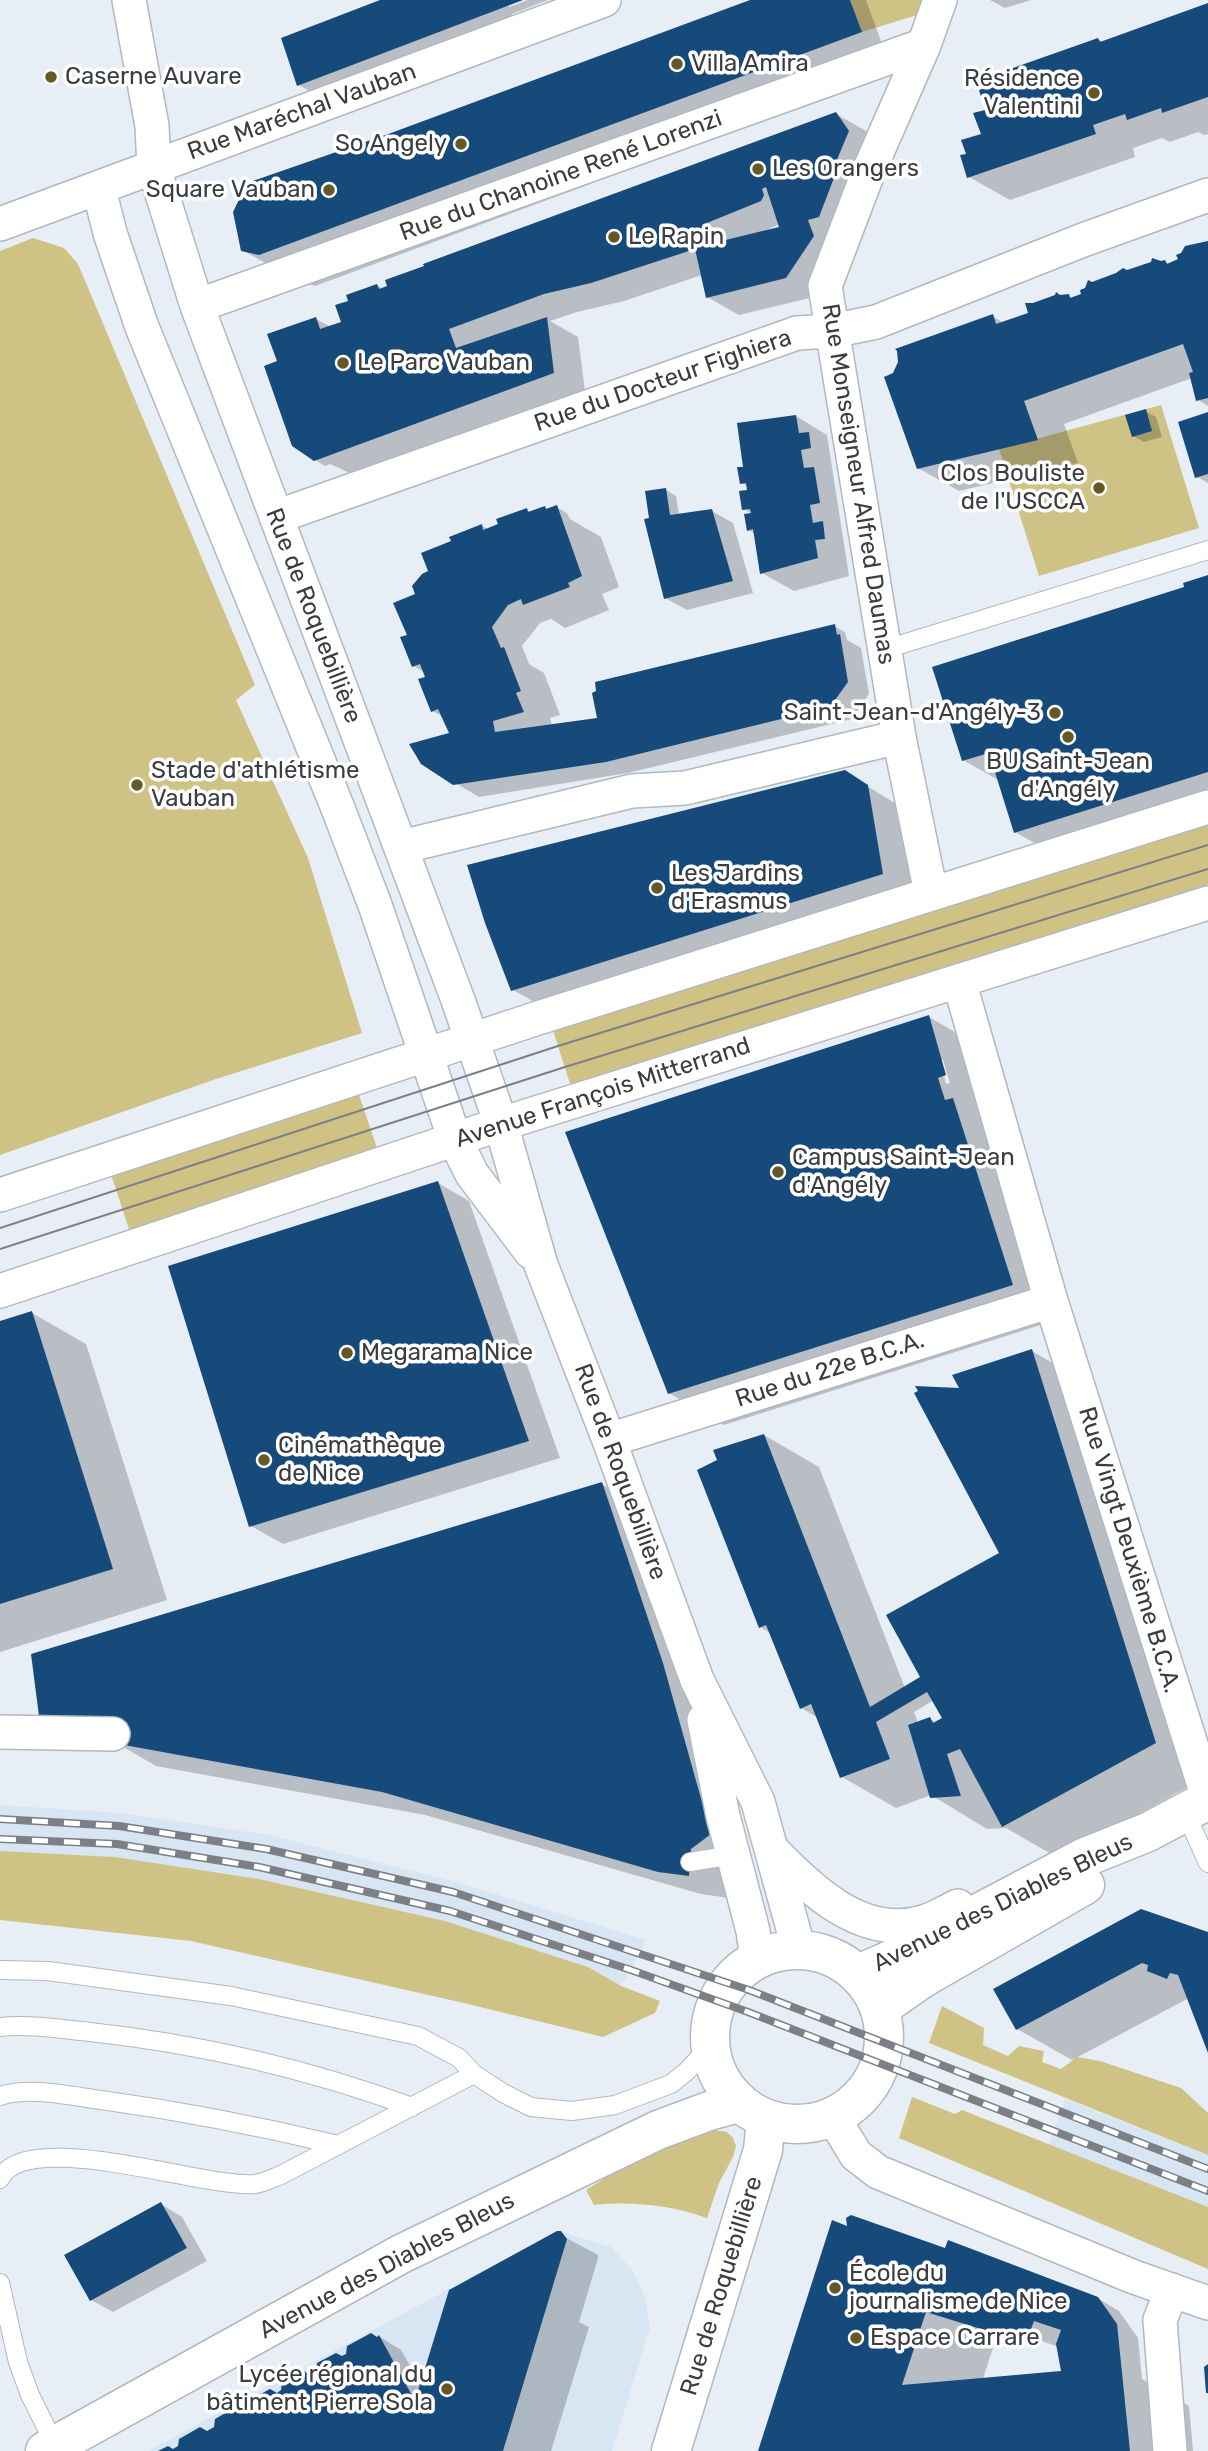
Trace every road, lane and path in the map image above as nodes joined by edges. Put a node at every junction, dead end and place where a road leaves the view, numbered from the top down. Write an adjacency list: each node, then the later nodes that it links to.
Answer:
1 (129, 0): 5 (street, Rue de Roquebillière)
2 (604, 0): 5 (street, Rue Maréchal Vauban)
3 (940, 0): 4 (street, Rue Monseigneur Alfred Daumas)
4 (924, 45): 9 (street, Rue du Chanoine René Lorenzi); 10 (street, Rue Monseigneur Alfred Daumas)
5 (154, 167): 6 (street, Rue Maréchal Vauban); 9 (street, Rue de Roquebillière)
6 (99, 189): 8 (street, Rue Maréchal Vauban); 21 (street, Rue de Roquebillière)
7 (1208, 195): 10 (street, Rue du Docteur Fighiera)
8 (0, 224)
9 (197, 306): 11 (street, Rue de Roquebillière)
10 (832, 331): 11 (street, Rue du Docteur Fighiera); 13 (street, Rue Monseigneur Alfred Daumas)
11 (276, 517): 16 (street, Rue de Roquebillière)
12 (1208, 550): 13 (lane)
13 (886, 649): 14 (street, Rue Monseigneur Alfred Daumas)
14 (899, 737): 16 (street); 17 (street, Rue Monseigneur Alfred Daumas)
15 (1208, 807): 17 (street)
16 (401, 847): 20 (street, Rue de Roquebillière)
17 (931, 893): 20 (street)
18 (1208, 903): 19 (street, Avenue François Mitterrand)
19 (959, 981): 22 (street, Avenue François Mitterrand); 27 (street, Rue Vingt Deuxième B.C.A.)
20 (472, 1040): 21 (street); 22 (street, Rue de Roquebillière)
21 (426, 1055): 23 (street, Rue de Roquebillière); 24 (street)
22 (501, 1124): 23 (street, Avenue François Mitterrand); 25 (street, Rue de Roquebillière)
23 (455, 1140): 25 (street, Rue de Roquebillière); 26 (street, Avenue François Mitterrand)
24 (0, 1195)
25 (541, 1265): 28 (street, Rue de Roquebillière)
26 (0, 1291)
27 (1052, 1301): 28 (street, Rue du 22e B.C.A.); 32 (street, Rue Vingt Deuxième B.C.A.)
28 (609, 1440): 29 (street, Rue de Roquebillière)
29 (696, 1680): 34 (street, Rue de Roquebillière); 35 (street, Rue de Roquebillière)
30 (0, 1732): 31 (street)
31 (113, 1734)
32 (1200, 1803): 33 (street, Avenue des Diables Bleus); 37 (lane)
33 (1148, 1832): 34 (street, Avenue des Diables Bleus); 41 (street, Avenue des Diables Bleus); 42 (street, Avenue des Diables Bleus)
34 (774, 1852): 38 (street, Rue de Roquebillière)
35 (733, 1855): 36 (lane); 39 (street, Rue de Roquebillière)
36 (690, 1862)
37 (1208, 1863)
38 (799, 1950): 39 (street); 41 (street)
39 (757, 1959): 44 (street)
40 (0, 1970): 45 (lane)
41 (858, 1974): 42 (street)
42 (880, 2008): 49 (street)
43 (0, 2027): 47 (lane)
44 (710, 2046): 45 (lane); 48 (street)
45 (474, 2074): 47 (lane)
46 (0, 2096): 50 (lane)
47 (412, 2107): 50 (lane)
48 (753, 2111): 49 (street); 55 (street, Avenue des Diables Bleus); 56 (street, Rue de Roquebillière)
49 (833, 2117): 53 (street)
50 (338, 2145): 51 (lane)
51 (0, 2179)
52 (0, 2283): 55 (lane)
53 (1172, 2290): 54 (street); 57 (street)
54 (1208, 2303)
55 (50, 2448)
56 (671, 2451)
57 (1170, 2451)

